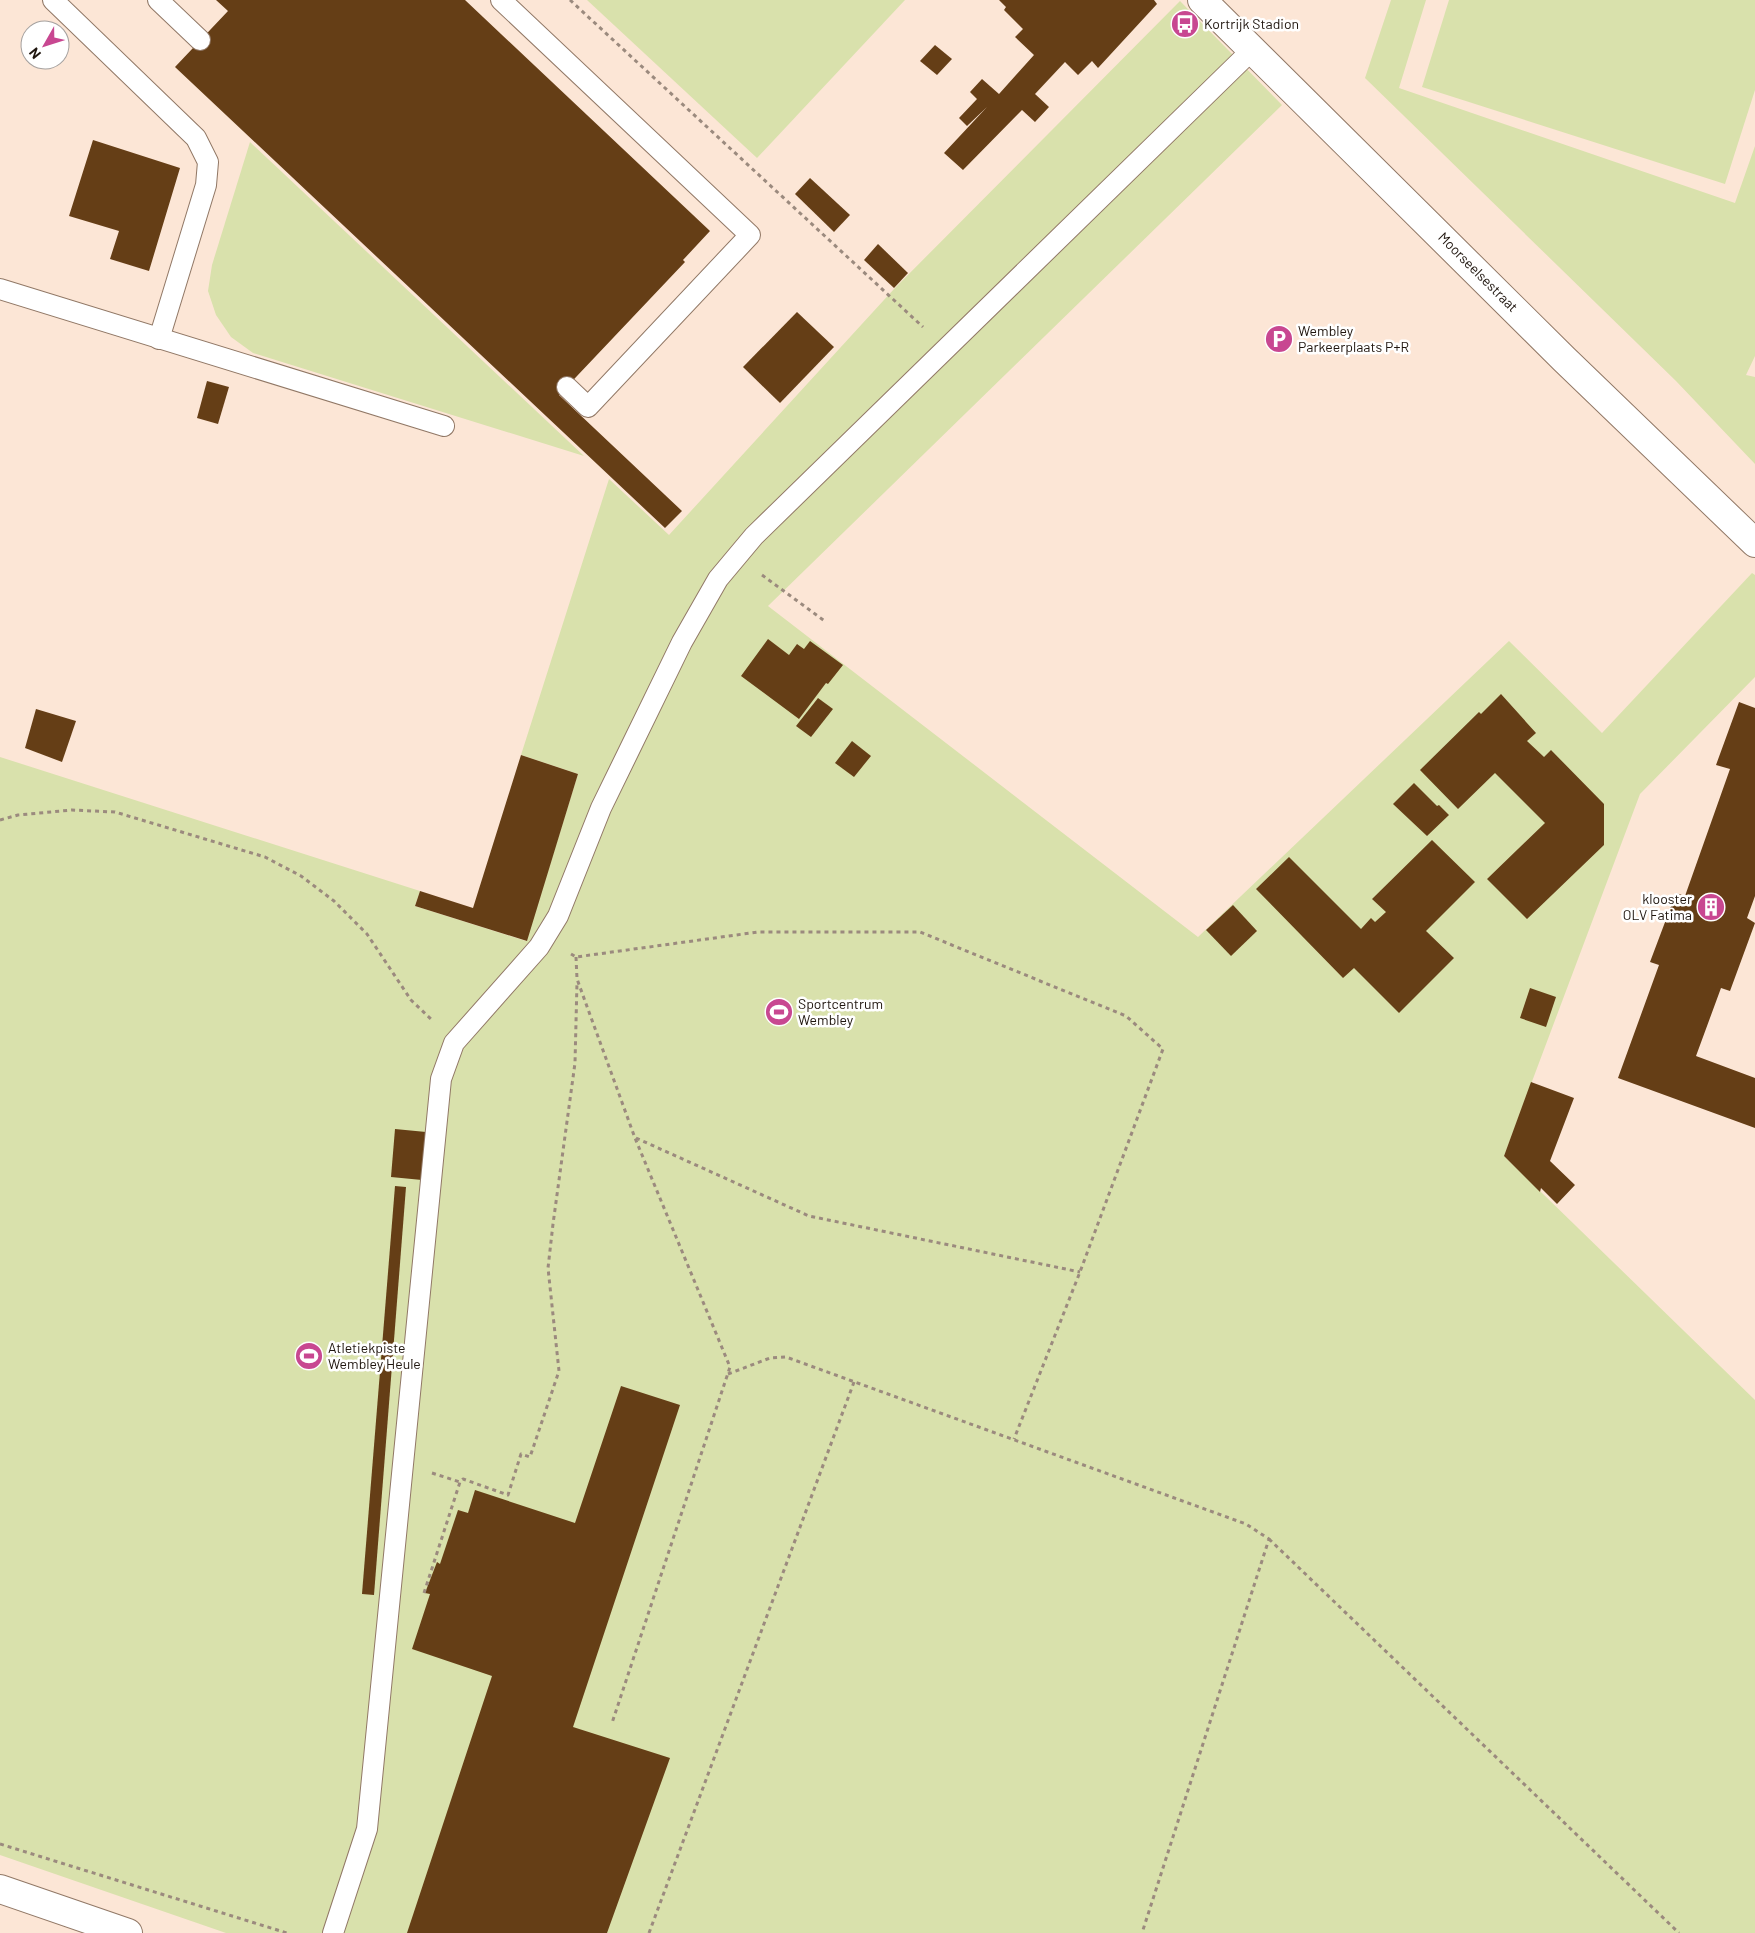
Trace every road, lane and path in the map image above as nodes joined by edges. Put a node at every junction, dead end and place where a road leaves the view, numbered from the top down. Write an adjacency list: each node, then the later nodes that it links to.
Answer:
1 (53, 0): 9 (lane)
2 (158, 0): 6 (lane)
3 (501, 0): 11 (lane)
4 (570, 0): 10 (path)
5 (1202, 0): 7 (street, Moorseelsestraat)
6 (200, 40)
7 (1253, 50): 10 (lane); 13 (street, Moorseelsestraat)
8 (0, 289): 9 (lane)
9 (160, 338): 12 (lane)
10 (946, 348): 14 (lane)
11 (567, 387)
12 (444, 426)
13 (1755, 543)
14 (736, 557): 15 (path); 18 (lane)
15 (826, 622)
16 (0, 820): 18 (path)
17 (577, 979): 19 (path); 20 (path); 25 (path)
18 (454, 1043): 31 (lane)
19 (635, 1138): 20 (path); 21 (path)
20 (1080, 1272): 23 (path)
21 (728, 1374): 22 (path); 26 (path)
22 (854, 1382): 23 (path); 32 (path)
23 (1014, 1440): 24 (path)
24 (1269, 1539): 33 (path); 34 (path)
25 (421, 1600)
26 (612, 1723)
27 (0, 1844): 30 (path)
28 (0, 1889): 29 (street)
29 (128, 1933)
30 (287, 1933)
31 (333, 1933)
32 (649, 1933)
33 (1142, 1933)
34 (1679, 1933)

